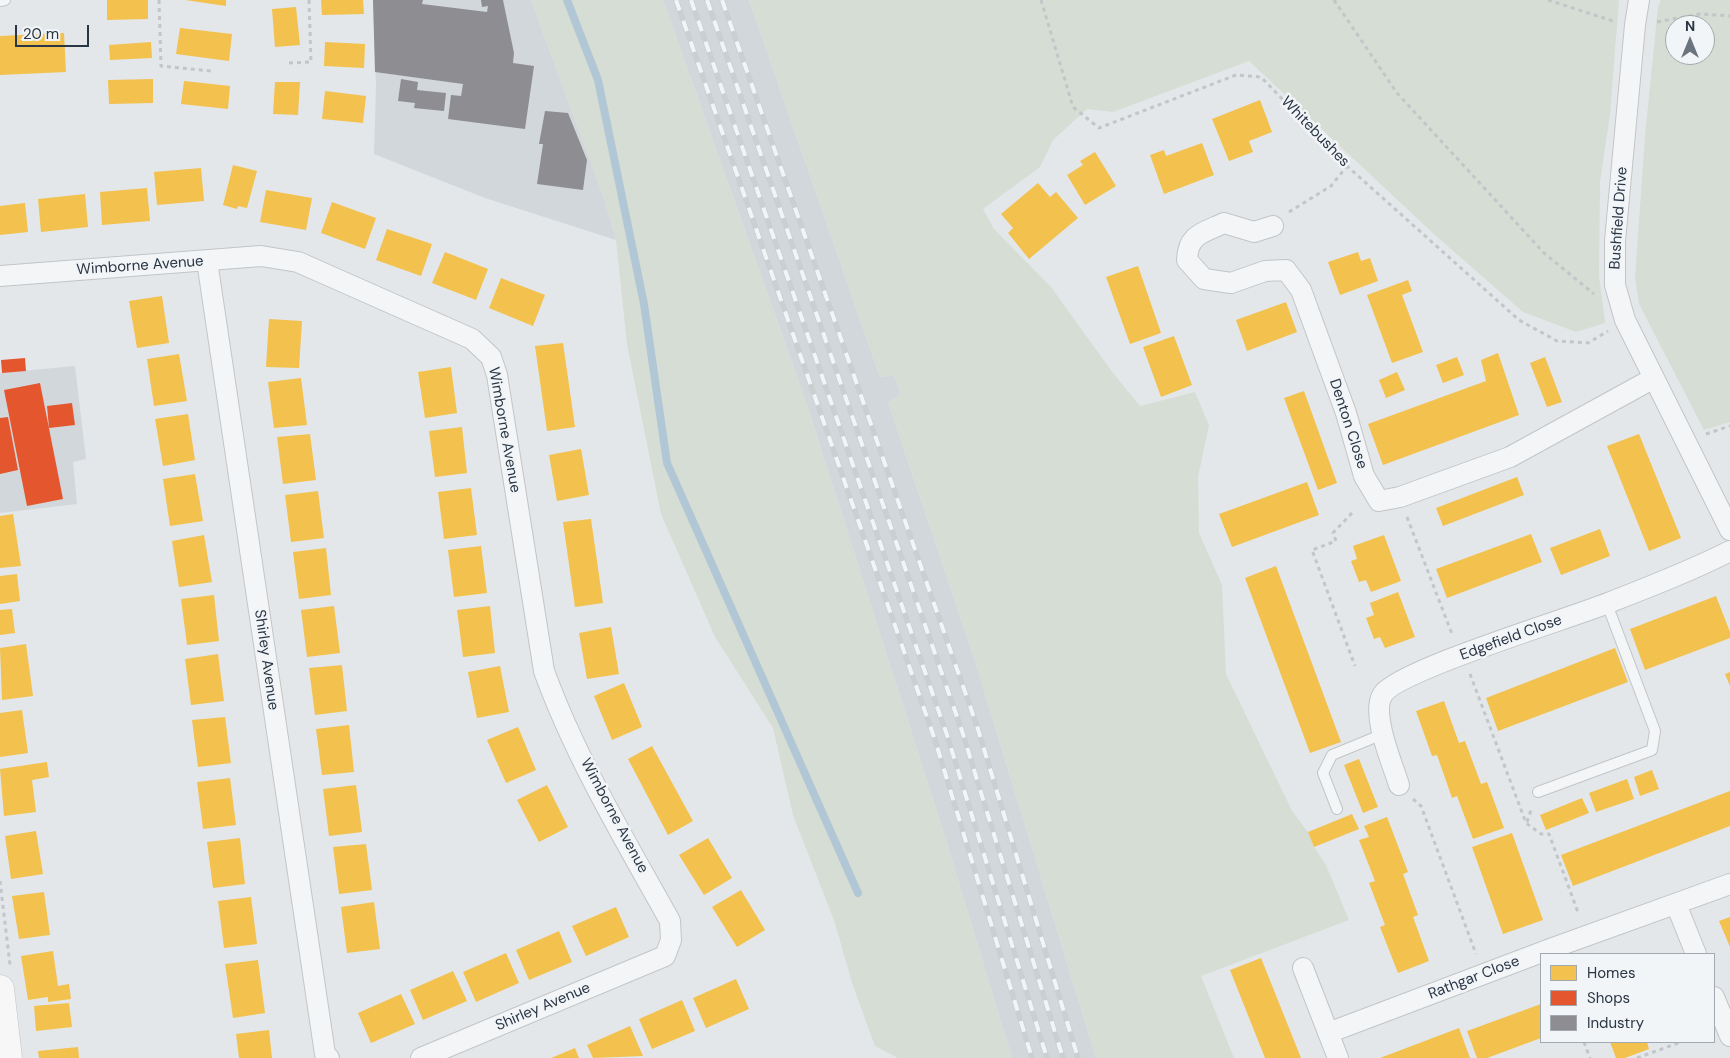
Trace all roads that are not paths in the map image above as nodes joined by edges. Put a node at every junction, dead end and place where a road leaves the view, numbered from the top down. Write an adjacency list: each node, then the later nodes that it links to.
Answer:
1 (0, 0): 2 (lane)
2 (5, 0)
3 (1639, 0): 7 (street, Bushfield Drive)
4 (1274, 226): 7 (street, Denton Close)
5 (207, 261): 6 (street, Wimborne Avenue); 20 (street, Wimborne Avenue); 27 (street, Shirley Avenue)
6 (0, 276)
7 (1654, 378): 8 (street, Bushfield Drive)
8 (1730, 530)
9 (1730, 551): 10 (street, Edgefield Close)
10 (1607, 604): 11 (street, Edgefield Close); 13 (lane)
11 (1383, 734): 12 (street, Edgefield Close); 14 (lane)
12 (1399, 785)
13 (1538, 792)
14 (1337, 810)
15 (1730, 884): 16 (street, Rathgar Close)
16 (1676, 904): 17 (street, Rathgar Close); 18 (street)
17 (1542, 953)
18 (1696, 953)
19 (1540, 954): 24 (street, Rathgar Close)
20 (665, 956): 28 (street, Shirley Avenue)
21 (1303, 968): 24 (street)
22 (0, 989): 26 (main road)
23 (1715, 999): 25 (street)
24 (1328, 1033): 29 (street)
25 (1730, 1036)
26 (8, 1058)
27 (329, 1058)
28 (421, 1058)
29 (1338, 1058)

